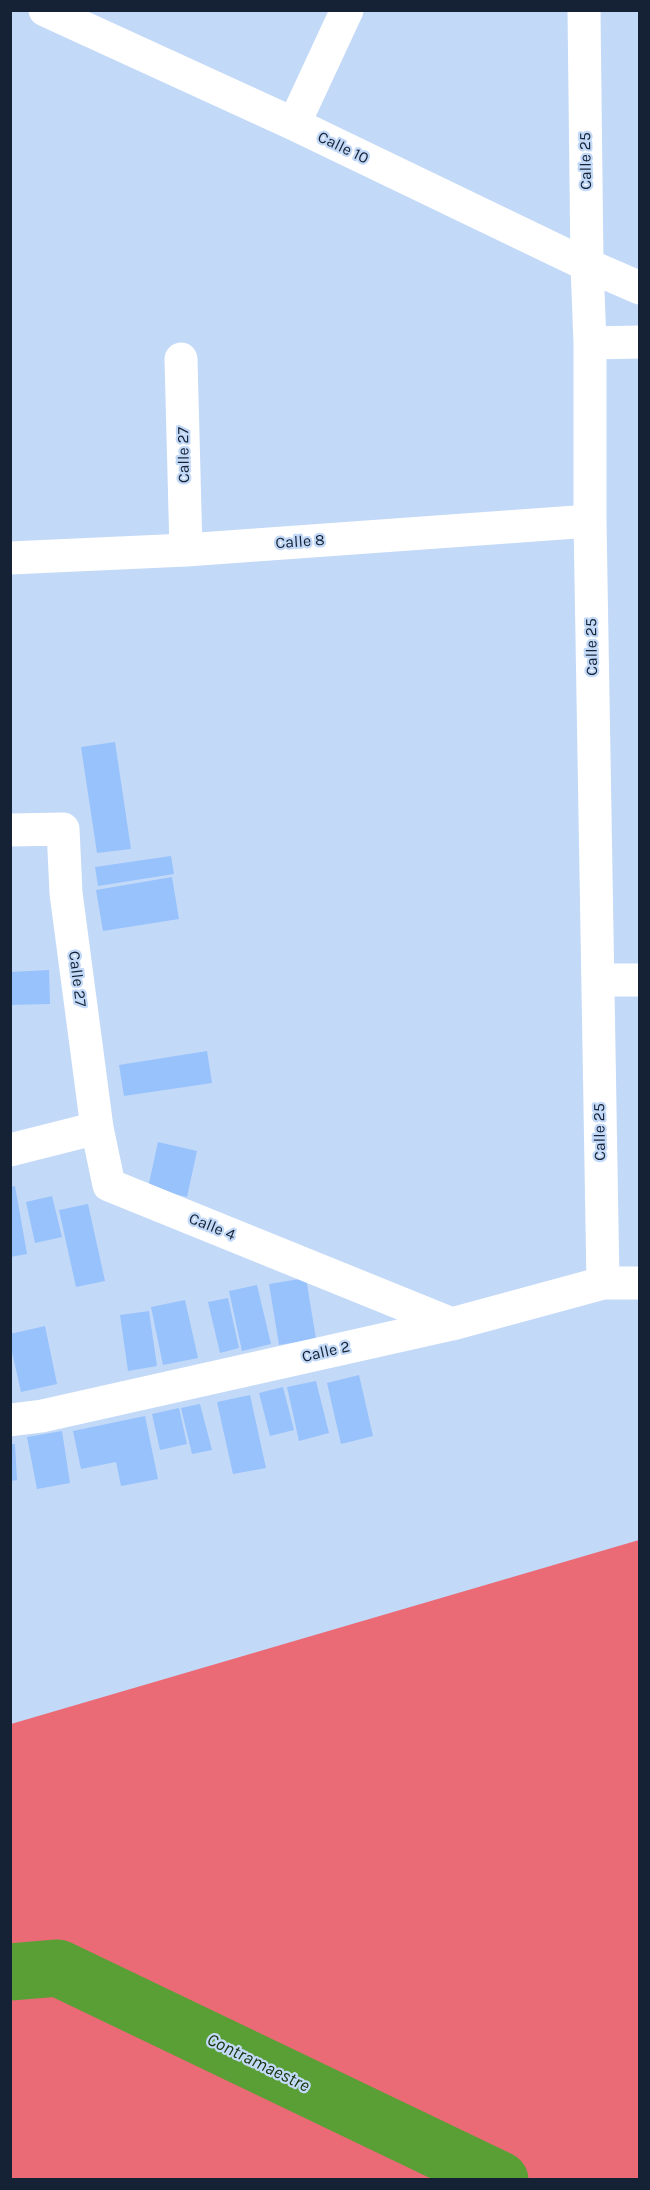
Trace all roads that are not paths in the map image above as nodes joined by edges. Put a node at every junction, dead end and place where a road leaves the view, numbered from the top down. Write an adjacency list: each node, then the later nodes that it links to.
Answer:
1 (45, 10): 4 (street, Calle 10)
2 (347, 10): 4 (street)
3 (584, 10): 5 (street, Calle 25)
4 (294, 124): 5 (street, Calle 10)
5 (587, 265): 6 (street, Calle 10); 8 (street, Calle 25)
6 (639, 288)
7 (639, 342): 8 (street)
8 (590, 343): 10 (street, Calle 25)
9 (181, 359): 11 (street, Calle 27)
10 (590, 521): 11 (street, Calle 8); 14 (street, Calle 25)
11 (186, 550): 12 (street, Calle 8)
12 (10, 558)
13 (10, 830): 16 (street, Calle 27)
14 (598, 980): 15 (street); 18 (street, Calle 25)
15 (639, 980)
16 (97, 1128): 17 (street); 20 (street, Calle 4)
17 (10, 1150)
18 (603, 1282): 19 (street, Calle 2); 20 (street, Calle 2)
19 (639, 1283)
20 (452, 1324): 21 (street, Calle 2)
21 (10, 1420)

